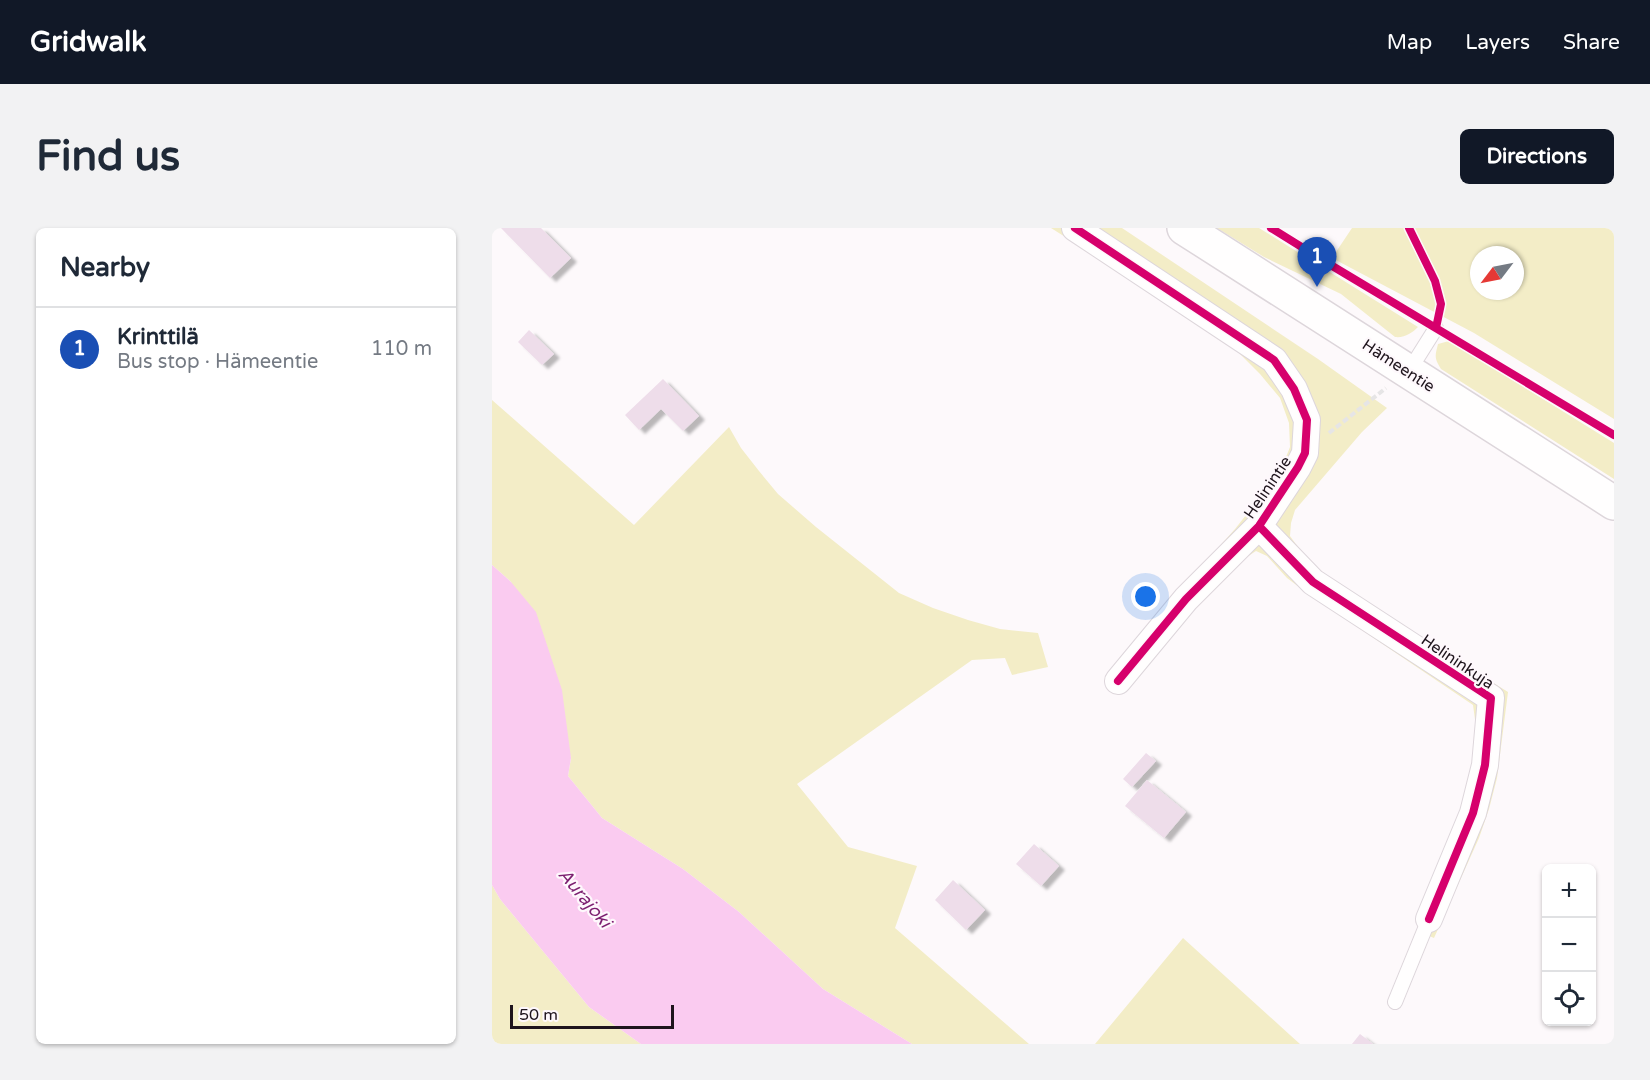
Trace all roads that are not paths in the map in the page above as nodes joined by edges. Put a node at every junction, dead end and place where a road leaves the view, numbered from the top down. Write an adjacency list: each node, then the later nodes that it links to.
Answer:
1 (1075, 228): 6 (street, Helinintie)
2 (1184, 228): 4 (highway, Hämeentie)
3 (1436, 328): 4 (lane)
4 (1402, 382): 5 (highway, Hämeentie)
5 (1614, 503)
6 (1259, 526): 7 (street, Helinintie); 8 (street, Helininkuja)
7 (1118, 681)
8 (1429, 919): 9 (lane, Helininkuja)
9 (1395, 1002)

